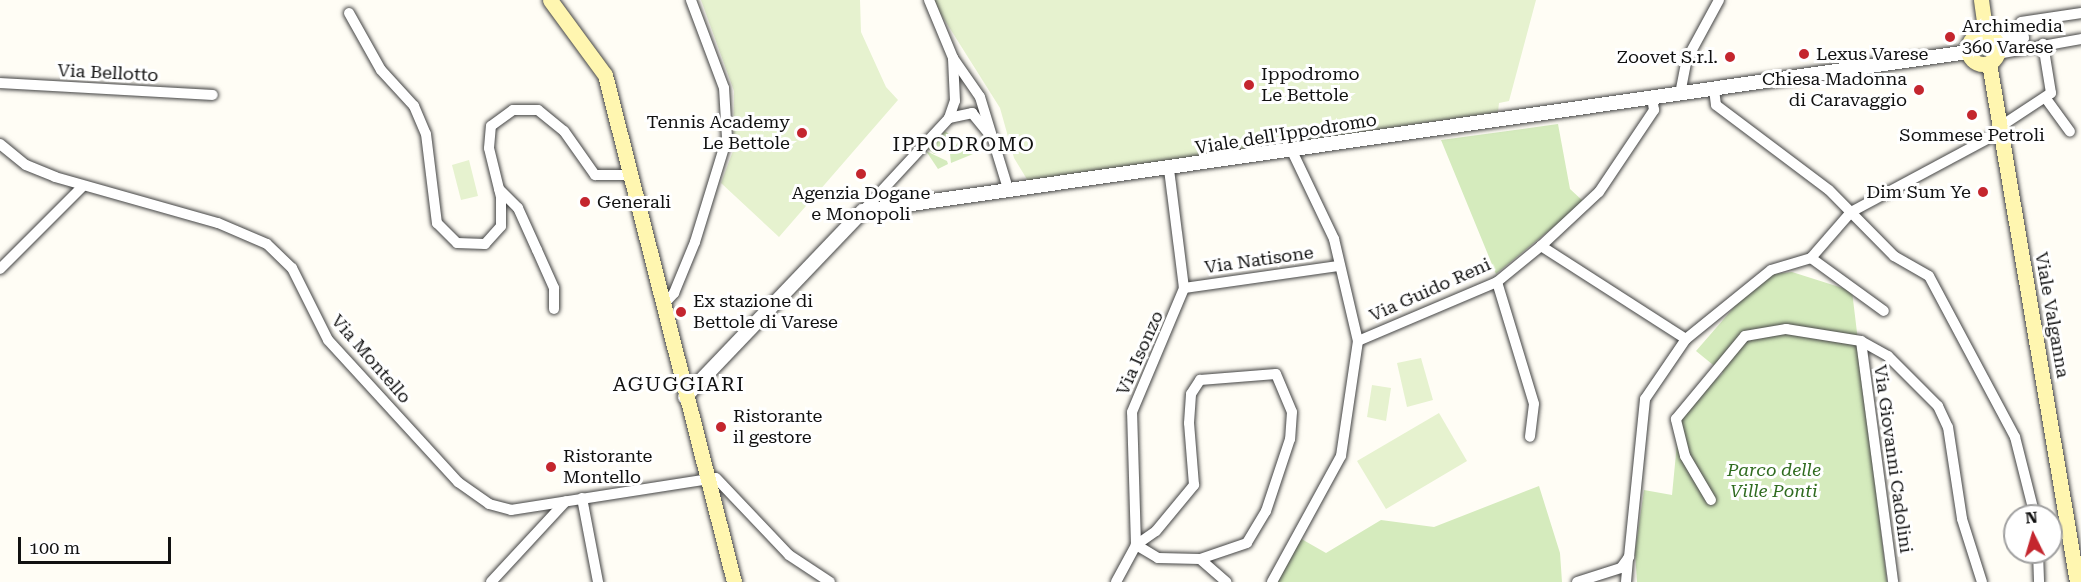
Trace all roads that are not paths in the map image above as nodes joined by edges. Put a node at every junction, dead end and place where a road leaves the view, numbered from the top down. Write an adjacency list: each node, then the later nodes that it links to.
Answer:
1 (550, 0): 27 (main road)
2 (691, 0): 39 (street)
3 (929, 0): 13 (street)
4 (1719, 0): 16 (street)
5 (1981, 0): 11 (main road, Viale Valganna)
6 (348, 13): 29 (street)
7 (2081, 13): 9 (street)
8 (2081, 39): 10 (street)
9 (2024, 42): 10 (street); 11 (street)
10 (2043, 44): 19 (street)
11 (1992, 48): 12 (main road); 12 (main road); 21 (main road, Viale Valganna)
12 (1968, 52): 15 (street, Viale dell'Ippodromo)
13 (953, 58): 20 (street); 23 (street)
14 (0, 83): 17 (street, Via Bellotto)
15 (1714, 89): 16 (street, Viale dell'Ippodromo); 32 (street)
16 (1680, 94): 18 (street, Viale dell'Ippodromo)
17 (213, 95)
18 (1652, 98): 25 (street, Viale dell'Ippodromo); 33 (street, Via Guido Reni)
19 (2047, 100): 21 (street); 22 (street)
20 (949, 118): 23 (street); 31 (street)
21 (2001, 129): 32 (street); 68 (main road, Viale Valganna)
22 (2070, 132)
23 (991, 139): 30 (street)
24 (0, 144): 28 (street, Via Montello)
25 (1292, 151): 26 (street, Viale dell'Ippodromo); 35 (street)
26 (1169, 170): 30 (street, Viale dell'Ippodromo); 38 (street)
27 (627, 175): 29 (street); 39 (main road)
28 (82, 187): 36 (street); 50 (street, Via Montello)
29 (499, 189): 40 (street)
30 (1009, 192): 31 (street, Viale dell'Ippodromo)
31 (863, 211): 45 (street)
32 (1851, 212): 34 (street); 51 (street)
33 (1541, 246): 37 (street, Via Guido Reni); 42 (street)
34 (1811, 258): 41 (street); 42 (street)
35 (1338, 266): 38 (street, Via Natisone); 44 (street)
36 (0, 269)
37 (1497, 282): 44 (street, Via Guido Reni); 46 (street)
38 (1185, 288): 52 (street, Via Isonzo)
39 (662, 306): 45 (main road)
40 (554, 309)
41 (1884, 311)
42 (1686, 339): 53 (street)
43 (1856, 340): 49 (street); 65 (street, Via Giovanni Cadolini); 66 (street)
44 (1358, 341): 62 (street, Via Guido Reni)
45 (686, 397): 47 (main road)
46 (1530, 437)
47 (707, 477): 48 (street, Via Montello); 58 (main road); 59 (street)
48 (582, 498): 50 (street, Via Montello); 57 (street)
49 (1711, 500)
50 (566, 501): 56 (street)
51 (2031, 504)
52 (1136, 545): 54 (street); 54 (street); 60 (street)
53 (1629, 557): 63 (street); 64 (street)
54 (1200, 559): 61 (street)
55 (2038, 564): 67 (street)
56 (491, 582)
57 (598, 582)
58 (734, 582)
59 (830, 582)
60 (1116, 582)
61 (1226, 582)
62 (1272, 582)
63 (1577, 582)
64 (1626, 582)
65 (1893, 582)
66 (1982, 582)
67 (2038, 582)
68 (2077, 582)

